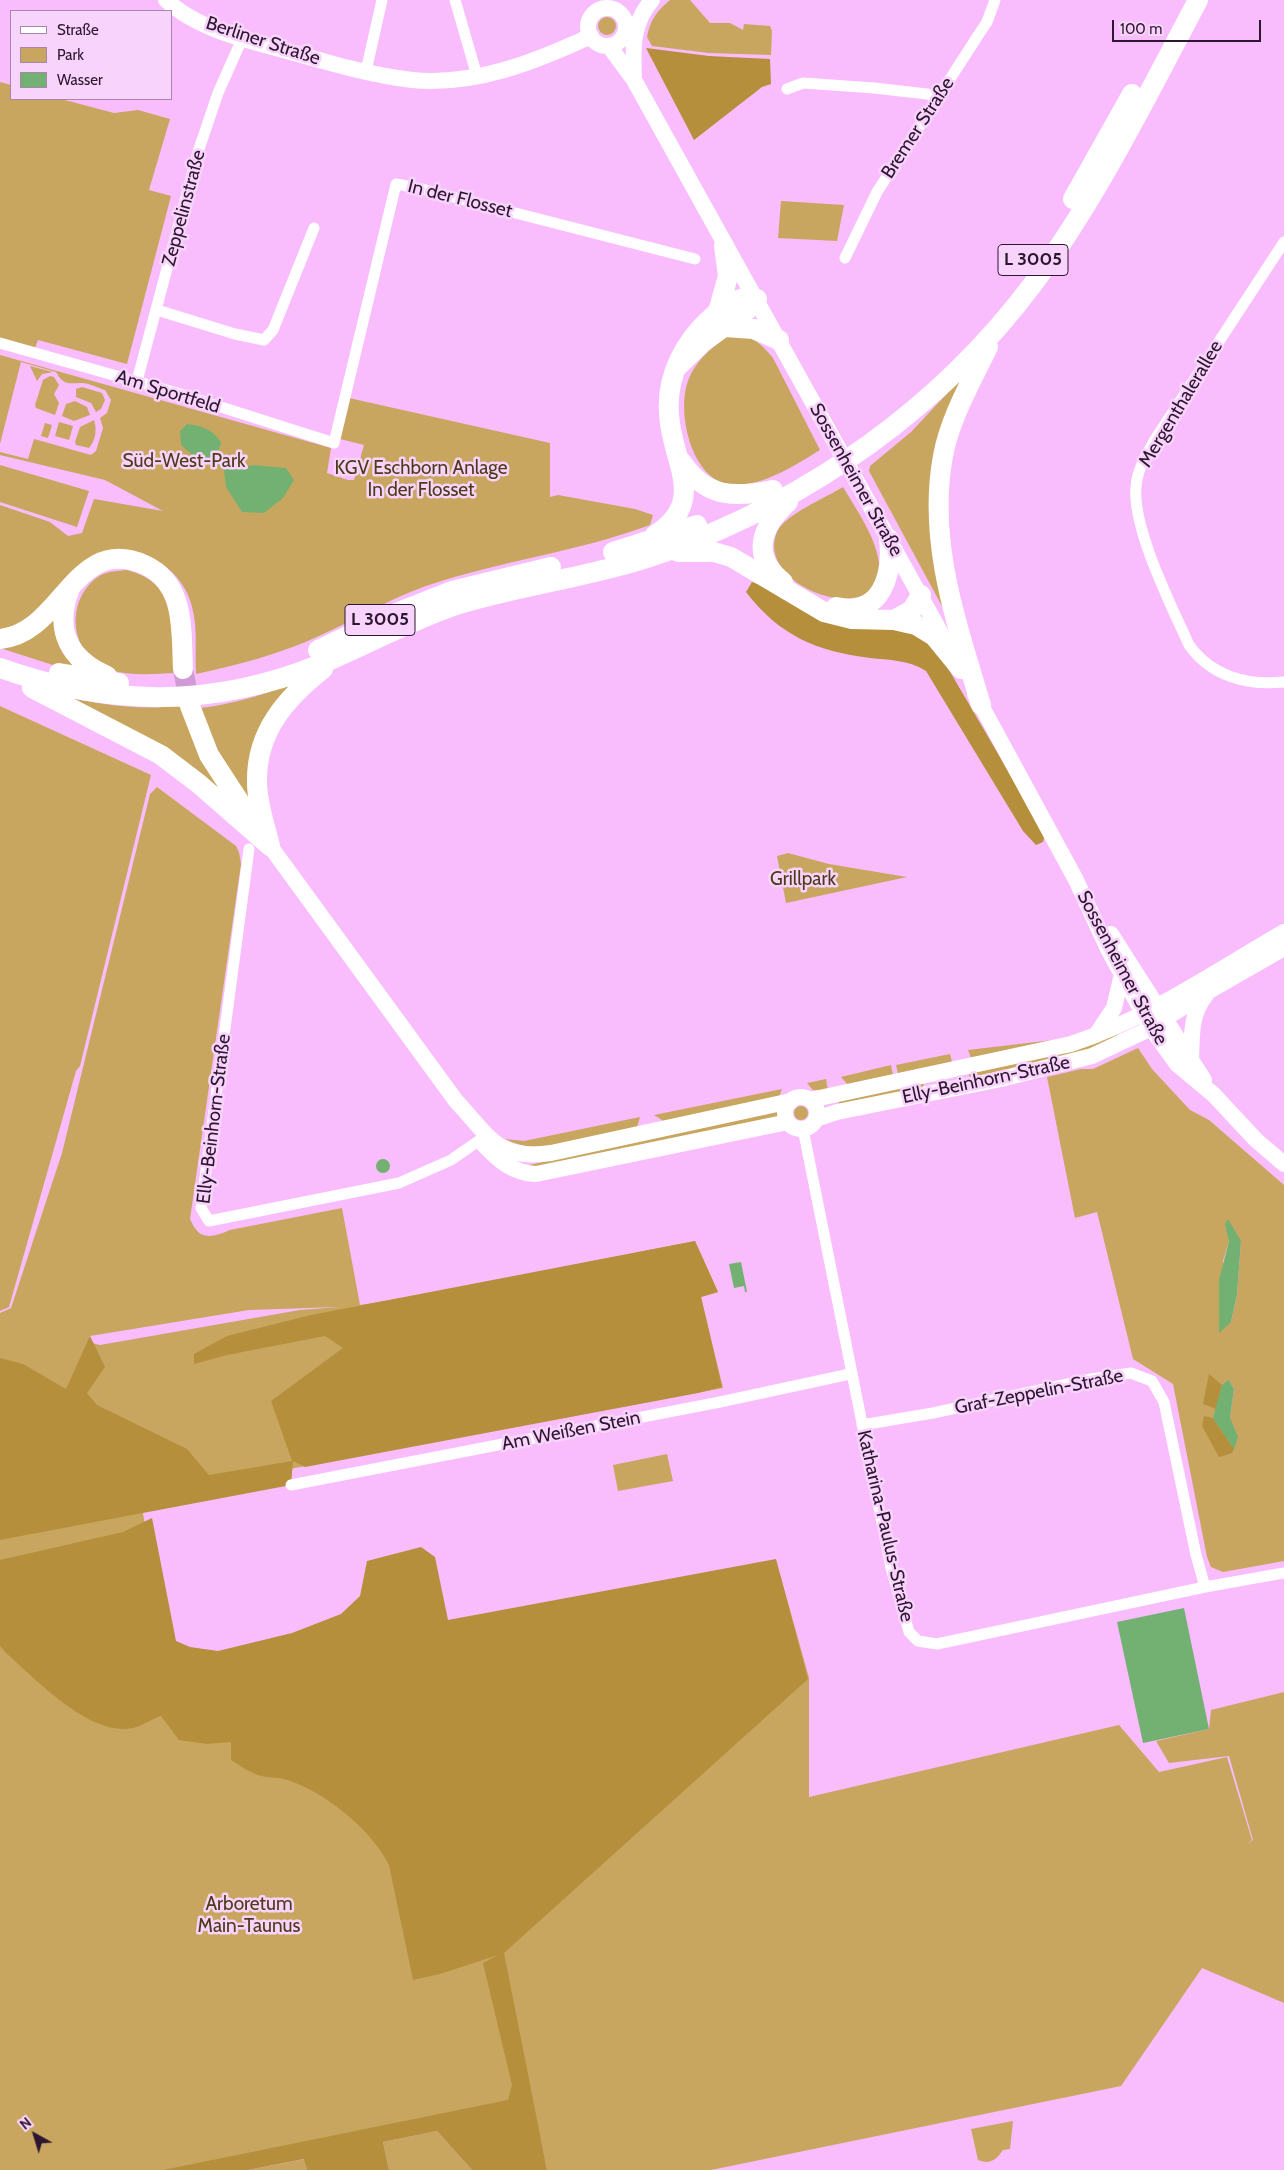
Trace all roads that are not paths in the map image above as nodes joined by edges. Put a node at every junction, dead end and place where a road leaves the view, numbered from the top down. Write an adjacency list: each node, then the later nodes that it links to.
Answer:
1 (166, 0): 12 (street, Berliner Straße)
2 (382, 0): 14 (street)
3 (455, 0): 15 (street)
4 (648, 0): 10 (street)
5 (652, 0): 16 (street)
6 (995, 0): 18 (street, Bremer Straße)
7 (1183, 0): 33 (highway, L 3005)
8 (1198, 0): 27 (highway, L 3005)
9 (594, 6): 10 (street); 11 (street)
10 (623, 17): 13 (street)
11 (591, 36): 13 (street, Sossenheimer Straße); 15 (street, Berliner Straße)
12 (242, 39): 14 (street, Berliner Straße); 25 (street, Zeppelinstraße)
13 (615, 43): 16 (street, Sossenheimer Straße)
14 (366, 71): 15 (street, Berliner Straße)
15 (477, 76)
16 (634, 80): 21 (street, Sossenheimer Straße)
17 (787, 89): 18 (street)
18 (938, 98): 22 (street, Bremer Straße)
19 (314, 228): 25 (street)
20 (1284, 242): 47 (street, Mergenthalerallee)
21 (724, 246): 24 (street, Sossenheimer Straße); 26 (highway)
22 (844, 258)
23 (696, 260): 31 (street, In der Flosset)
24 (757, 299): 26 (highway); 28 (street, Sossenheimer Straße)
25 (156, 310): 30 (street, Zeppelinstraße)
26 (721, 320): 28 (highway); 32 (highway)
27 (999, 327): 34 (highway, L 3005); 49 (highway)
28 (779, 340): 35 (street, Sossenheimer Straße)
29 (0, 343): 30 (street, Am Sportfeld)
30 (137, 381): 31 (street, Am Sportfeld)
31 (334, 444)
32 (680, 460): 33 (highway); 36 (highway)
33 (773, 490): 36 (highway, L 3005)
34 (798, 492): 35 (highway); 37 (highway, L 3005)
35 (889, 539): 39 (street, Sossenheimer Straße)
36 (636, 546): 48 (highway, L 3005)
37 (664, 552): 40 (highway); 43 (highway, L 3005)
38 (71, 585): 41 (highway); 45 (highway); 48 (highway)
39 (921, 596): 40 (highway); 46 (street, Sossenheimer Straße)
40 (894, 620): 46 (highway)
41 (0, 639)
42 (0, 653): 48 (highway, L 3005)
43 (340, 655): 44 (highway, L 3005); 51 (highway)
44 (0, 669): 51 (highway)
45 (183, 669)
46 (961, 669): 49 (street, Sossenheimer Straße)
47 (1284, 682)
48 (125, 684)
49 (981, 705): 53 (street, Sossenheimer Straße)
50 (190, 706): 51 (highway)
51 (270, 846): 68 (street, Elly-Beinhorn-Straße)
52 (249, 849): 68 (street, Elly-Beinhorn-Straße)
53 (1076, 880): 56 (street, Sossenheimer Straße); 58 (street, Sossenheimer Straße)
54 (1284, 932): 58 (street)
55 (1284, 948): 57 (street)
56 (1122, 974): 58 (street, Sossenheimer Straße); 59 (street)
57 (1208, 991): 58 (street); 60 (street)
58 (1153, 1017): 59 (street, Elly-Beinhorn-Straße); 60 (street, Sossenheimer Straße); 62 (street, Elly-Beinhorn-Straße); 63 (street, Sossenheimer Straße)
59 (1096, 1036): 61 (street, Elly-Beinhorn-Straße)
60 (1191, 1061): 63 (street, Sossenheimer Straße)
61 (959, 1068): 62 (street); 64 (street, Elly-Beinhorn-Straße)
62 (940, 1092): 66 (street, Elly-Beinhorn-Straße)
63 (1214, 1096): 69 (street, Sossenheimer Straße)
64 (810, 1100): 65 (street, Elly-Beinhorn-Straße); 66 (street)
65 (791, 1101): 67 (street); 68 (street, Elly-Beinhorn-Straße)
66 (816, 1119): 67 (street, Elly-Beinhorn-Straße)
67 (795, 1126): 68 (street, Elly-Beinhorn-Straße); 70 (street, Katharina-Paulus-Straße)
68 (484, 1138)
69 (1284, 1164)
70 (850, 1374): 71 (street, Katharina-Paulus-Straße); 72 (street, Am Weißen Stein)
71 (862, 1425): 74 (street, Graf-Zeppelin-Straße); 74 (street, Katharina-Paulus-Straße)
72 (291, 1485)
73 (1284, 1573): 74 (street, Katharina-Paulus-Straße)
74 (1205, 1587)

